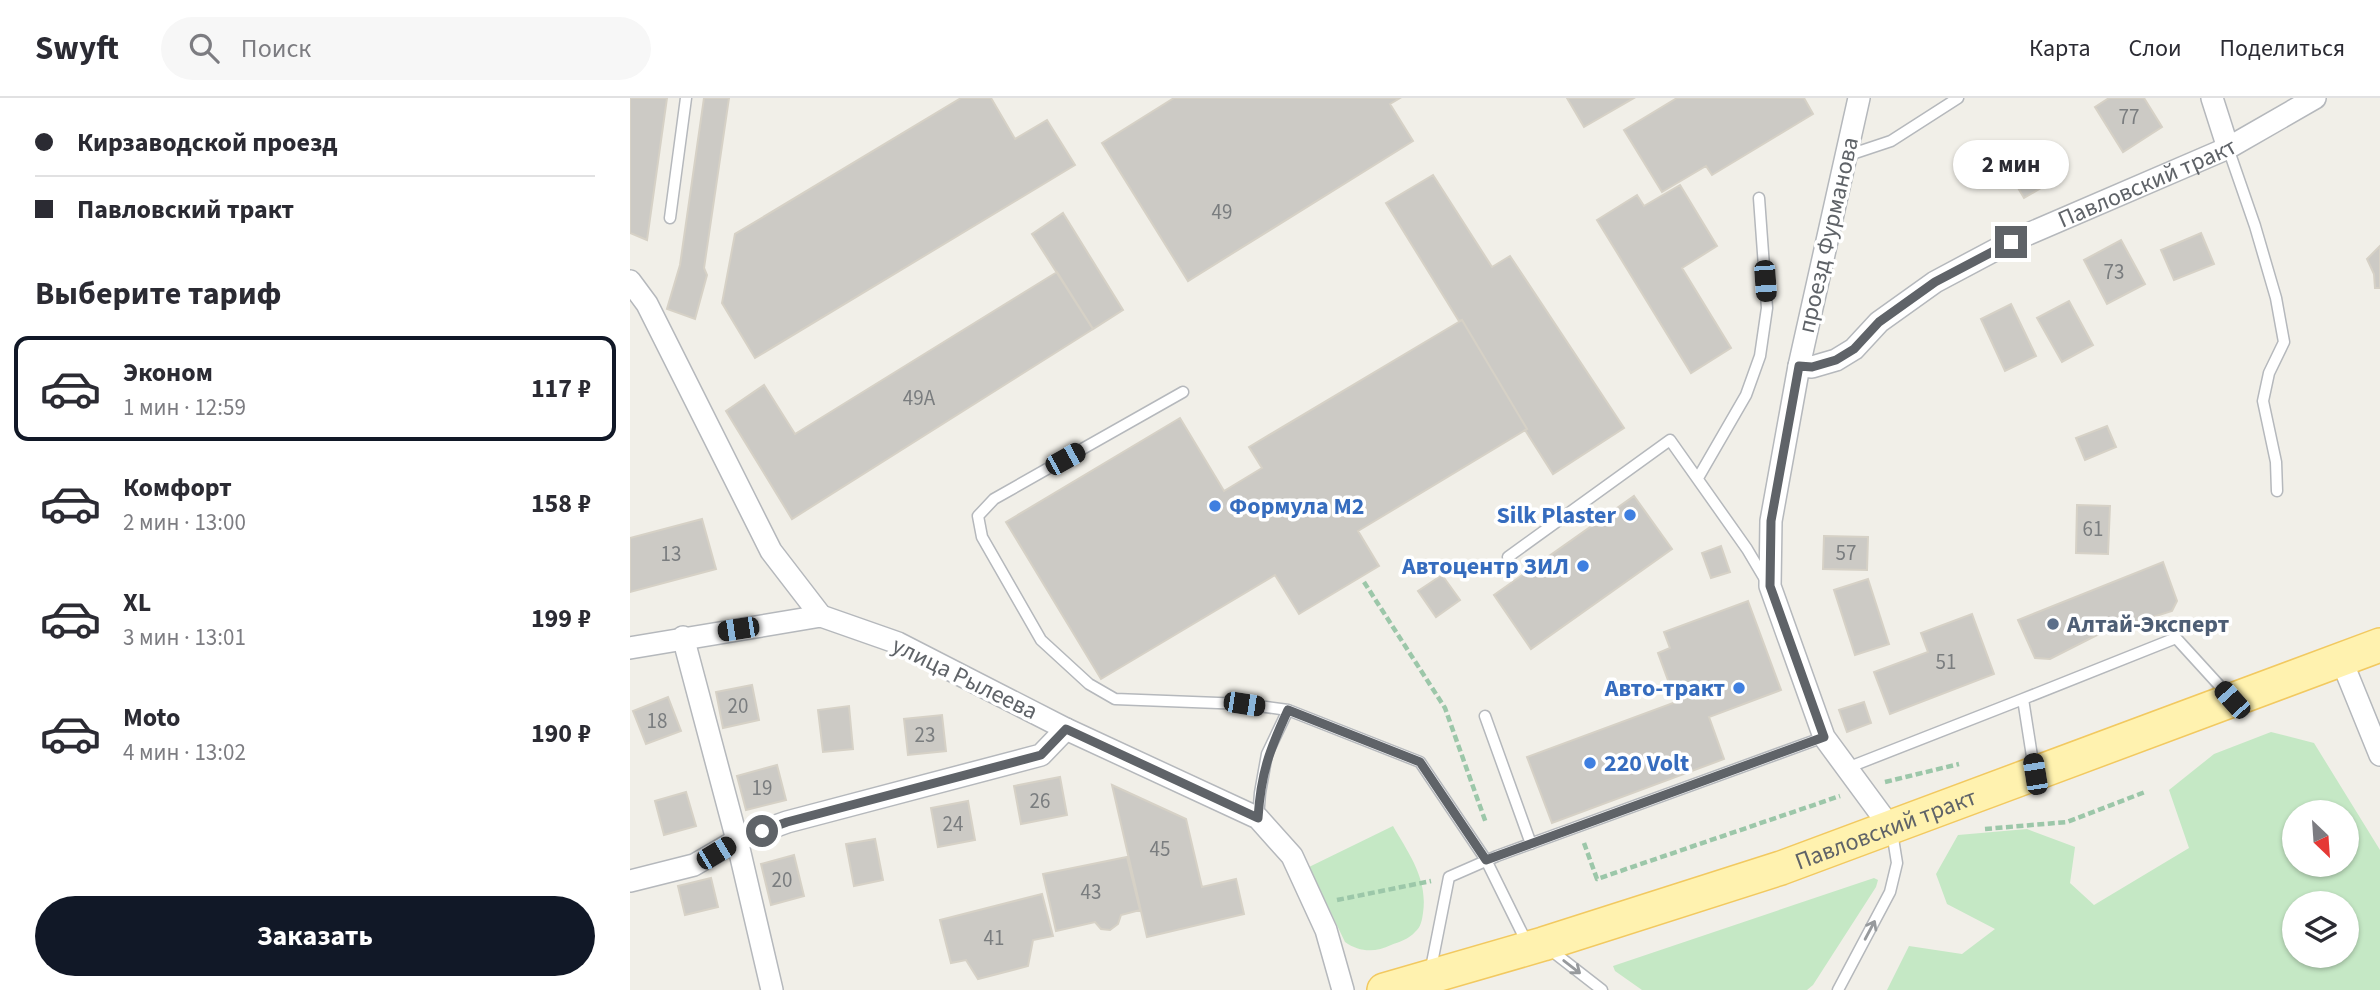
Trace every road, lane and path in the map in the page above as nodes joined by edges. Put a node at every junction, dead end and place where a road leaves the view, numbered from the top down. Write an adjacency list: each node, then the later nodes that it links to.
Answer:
1 (686, 98): 9 (lane)
2 (1859, 98): 7 (street, проезд Фурманова)
3 (1958, 98): 7 (lane)
4 (2212, 98): 6 (street)
5 (2315, 98): 6 (street, Павловский тракт)
6 (2228, 148): 11 (street, Павловский тракт); 14 (lane)
7 (1846, 156): 11 (street, проезд Фурманова)
8 (1759, 198): 13 (lane)
9 (670, 218)
10 (630, 281): 18 (street)
11 (1799, 366): 17 (street, проезд Фурманова)
12 (1183, 392): 25 (lane)
13 (1698, 478): 15 (lane); 17 (lane)
14 (2277, 491)
15 (1508, 556)
16 (1364, 582): 41 (path)
17 (1770, 586): 28 (street, проезд Фурманова)
18 (821, 617): 19 (street, улица Рылеева); 27 (street, улица Рылеева)
19 (683, 638): 21 (street, улица Рылеева); 39 (street)
20 (2380, 645): 22 (main road, Павловский тракт)
21 (630, 648)
22 (2341, 659): 24 (main road, Павловский тракт); 29 (street)
23 (2023, 699): 24 (lane); 31 (lane); 32 (lane)
24 (2232, 700): 32 (main road, Павловский тракт)
25 (1288, 710): 35 (lane); 41 (lane)
26 (1485, 716): 40 (lane)
27 (1066, 729): 35 (street, улица Рылеева); 39 (street)
28 (1824, 737): 31 (street, проезд Фурманова); 36 (lane)
29 (2380, 755)
30 (1959, 764): 33 (path)
31 (1847, 768): 33 (street, проезд Фурманова)
32 (2035, 774): 37 (main road, Павловский тракт)
33 (1863, 788): 36 (path); 37 (street, проезд Фурманова)
34 (2145, 792): 38 (path)
35 (1258, 818): 44 (street, улица Рылеева)
36 (1579, 828): 40 (lane)
37 (1891, 828): 45 (main road, Павловский тракт); 51 (lane, one-way to 37)
38 (1985, 829)
39 (737, 840): 43 (street); 47 (street)
40 (1531, 845): 41 (lane)
41 (1491, 858): 42 (lane); 45 (lane)
42 (1449, 877): 44 (path); 46 (lane)
43 (630, 881)
44 (1314, 904): 48 (street, улица Рылеева)
45 (1536, 946): 46 (main road, Павловский тракт); 50 (lane, one-way to 50)
46 (1429, 977): 49 (main road, Павловский тракт)
47 (772, 990)
48 (1343, 990)
49 (1384, 990)
50 (1602, 990)
51 (1838, 990)

